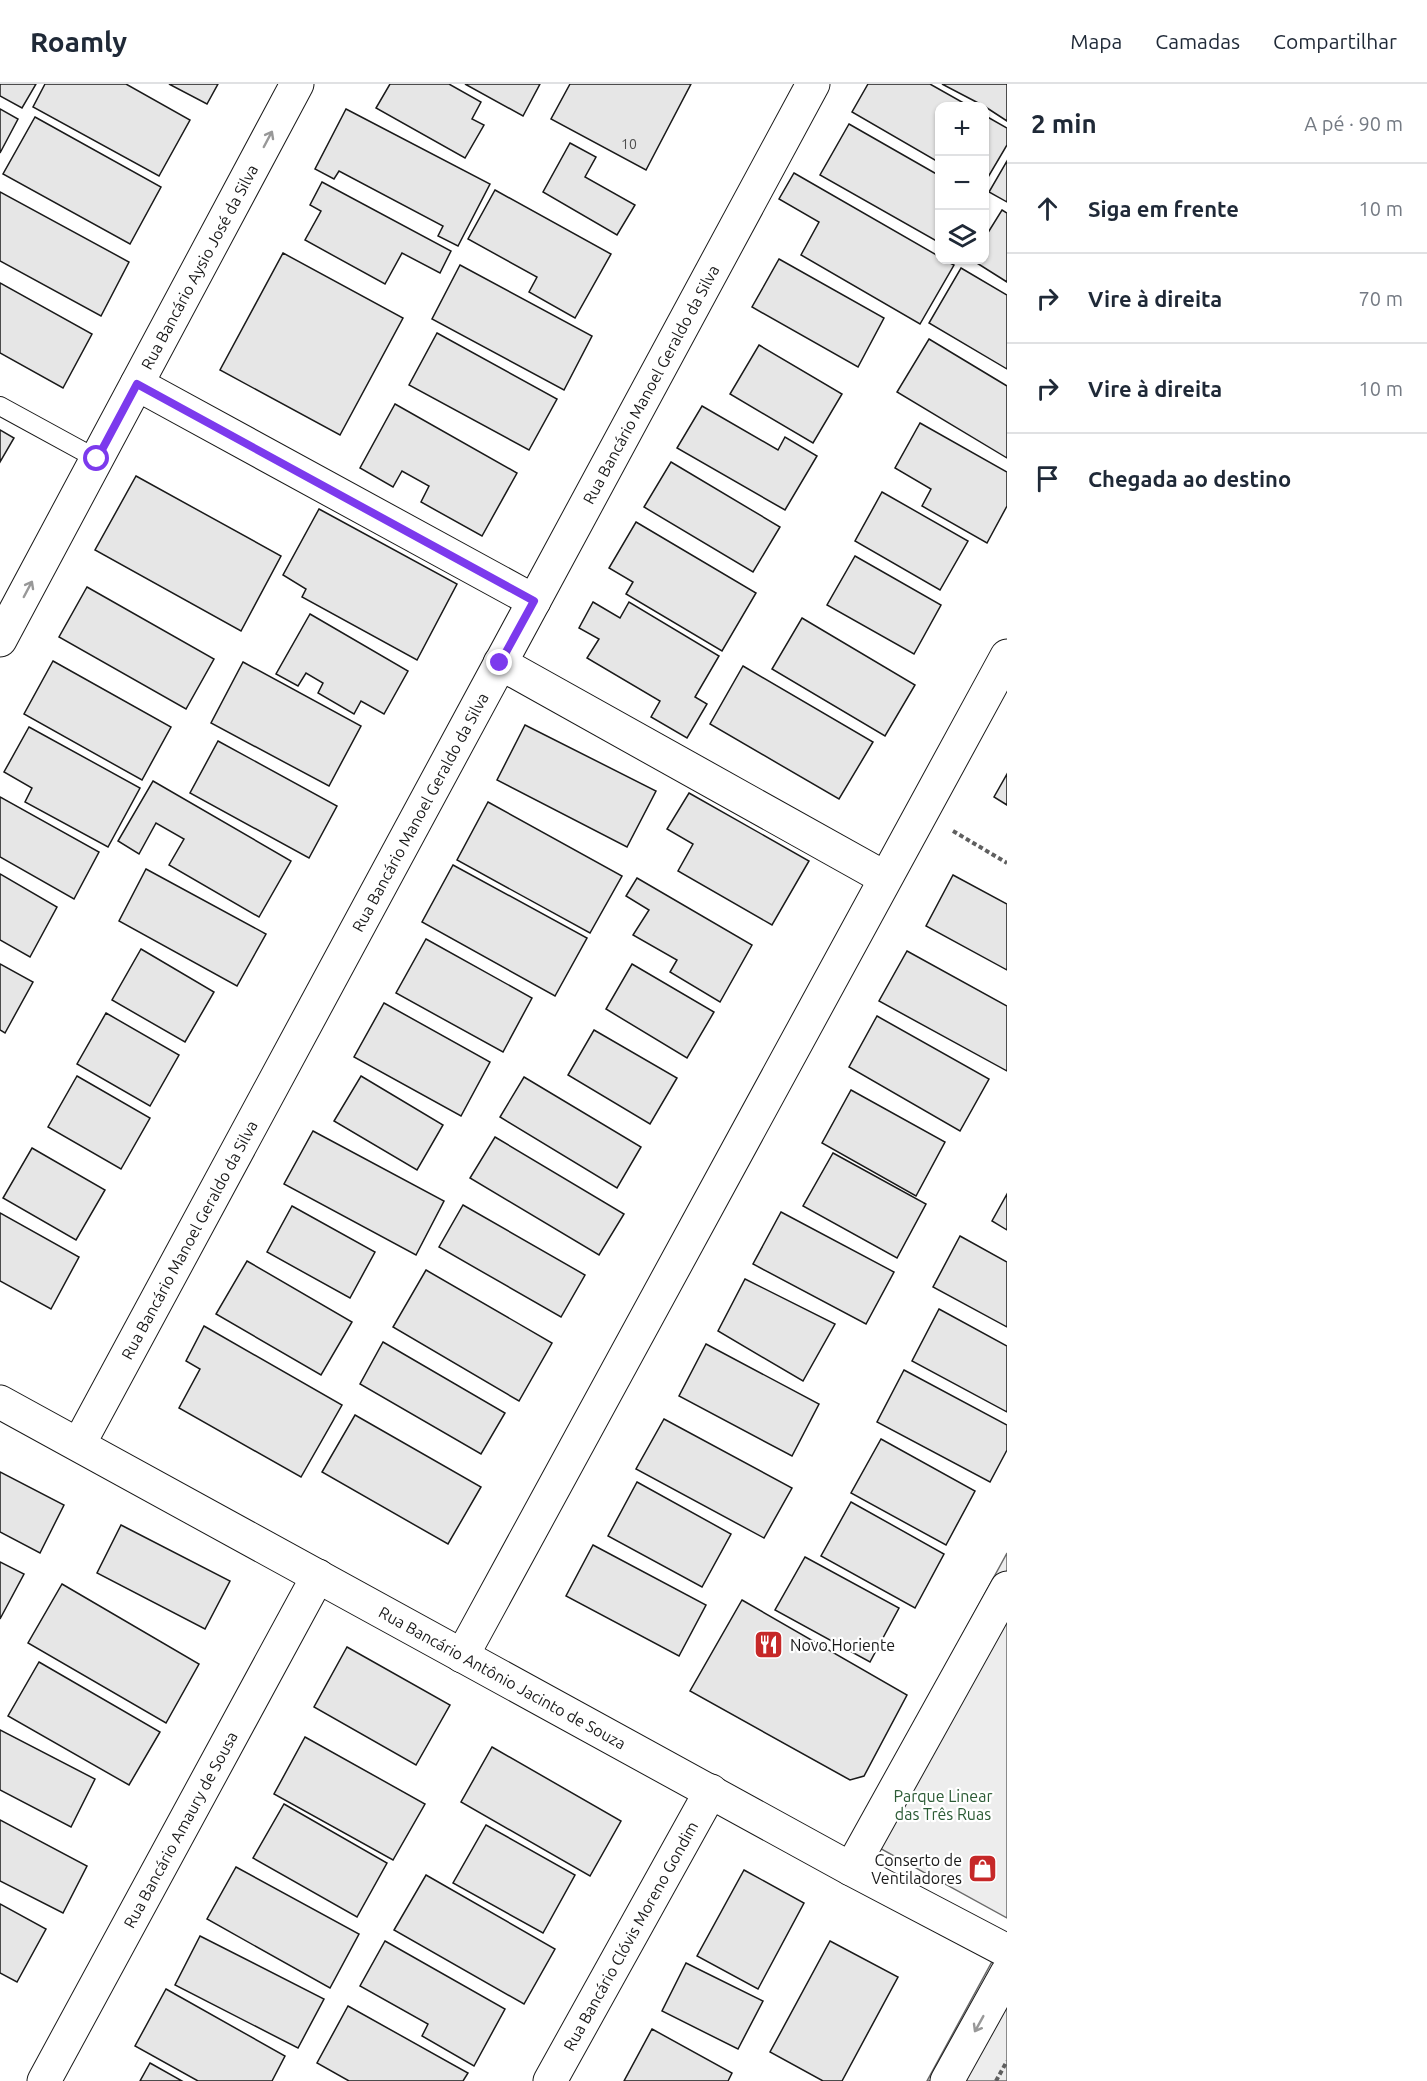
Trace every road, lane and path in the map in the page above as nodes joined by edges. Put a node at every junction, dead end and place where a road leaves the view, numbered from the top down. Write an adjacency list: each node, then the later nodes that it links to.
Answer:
1 (297, 84): 3 (street, Rua Bancário Aysio José da Silva, one-way to 1)
2 (813, 84): 6 (street, Rua Bancário Manoel Geraldo da Silva)
3 (137, 384): 5 (street, Rua Bancário Aysio José da Silva); 6 (street)
4 (0, 406): 5 (lane)
5 (97, 459): 7 (street, Rua Bancário Aysio José da Silva, one-way to 5)
6 (534, 601): 9 (street, Rua Bancário Manoel Geraldo da Silva)
7 (0, 640)
8 (1007, 656): 10 (street)
9 (500, 663): 12 (street); 14 (street, Rua Bancário Manoel Geraldo da Silva)
10 (922, 813): 11 (path); 12 (street)
11 (1007, 863)
12 (885, 878): 17 (street)
13 (0, 1402): 14 (street, Rua Bancário Antônio Jacinto de Souza)
14 (79, 1444): 15 (street, Rua Bancário Antônio Jacinto de Souza)
15 (318, 1576): 17 (street, Rua Bancário Antônio Jacinto de Souza); 23 (street, Rua Bancário Amaury de Sousa)
16 (1007, 1588): 19 (street)
17 (462, 1656): 18 (street, Rua Bancário Antônio Jacinto de Souza)
18 (711, 1791): 19 (street, Rua Bancário Antônio Jacinto de Souza); 24 (street, Rua Bancário Clóvis Moreno Gondim)
19 (851, 1869): 20 (street, Rua Bancário Antônio Jacinto de Souza)
20 (1007, 1951)
21 (1007, 1973): 25 (street, one-way to 25)
22 (1007, 2061): 26 (path)
23 (44, 2081)
24 (550, 2081)
25 (947, 2081)
26 (996, 2081)

